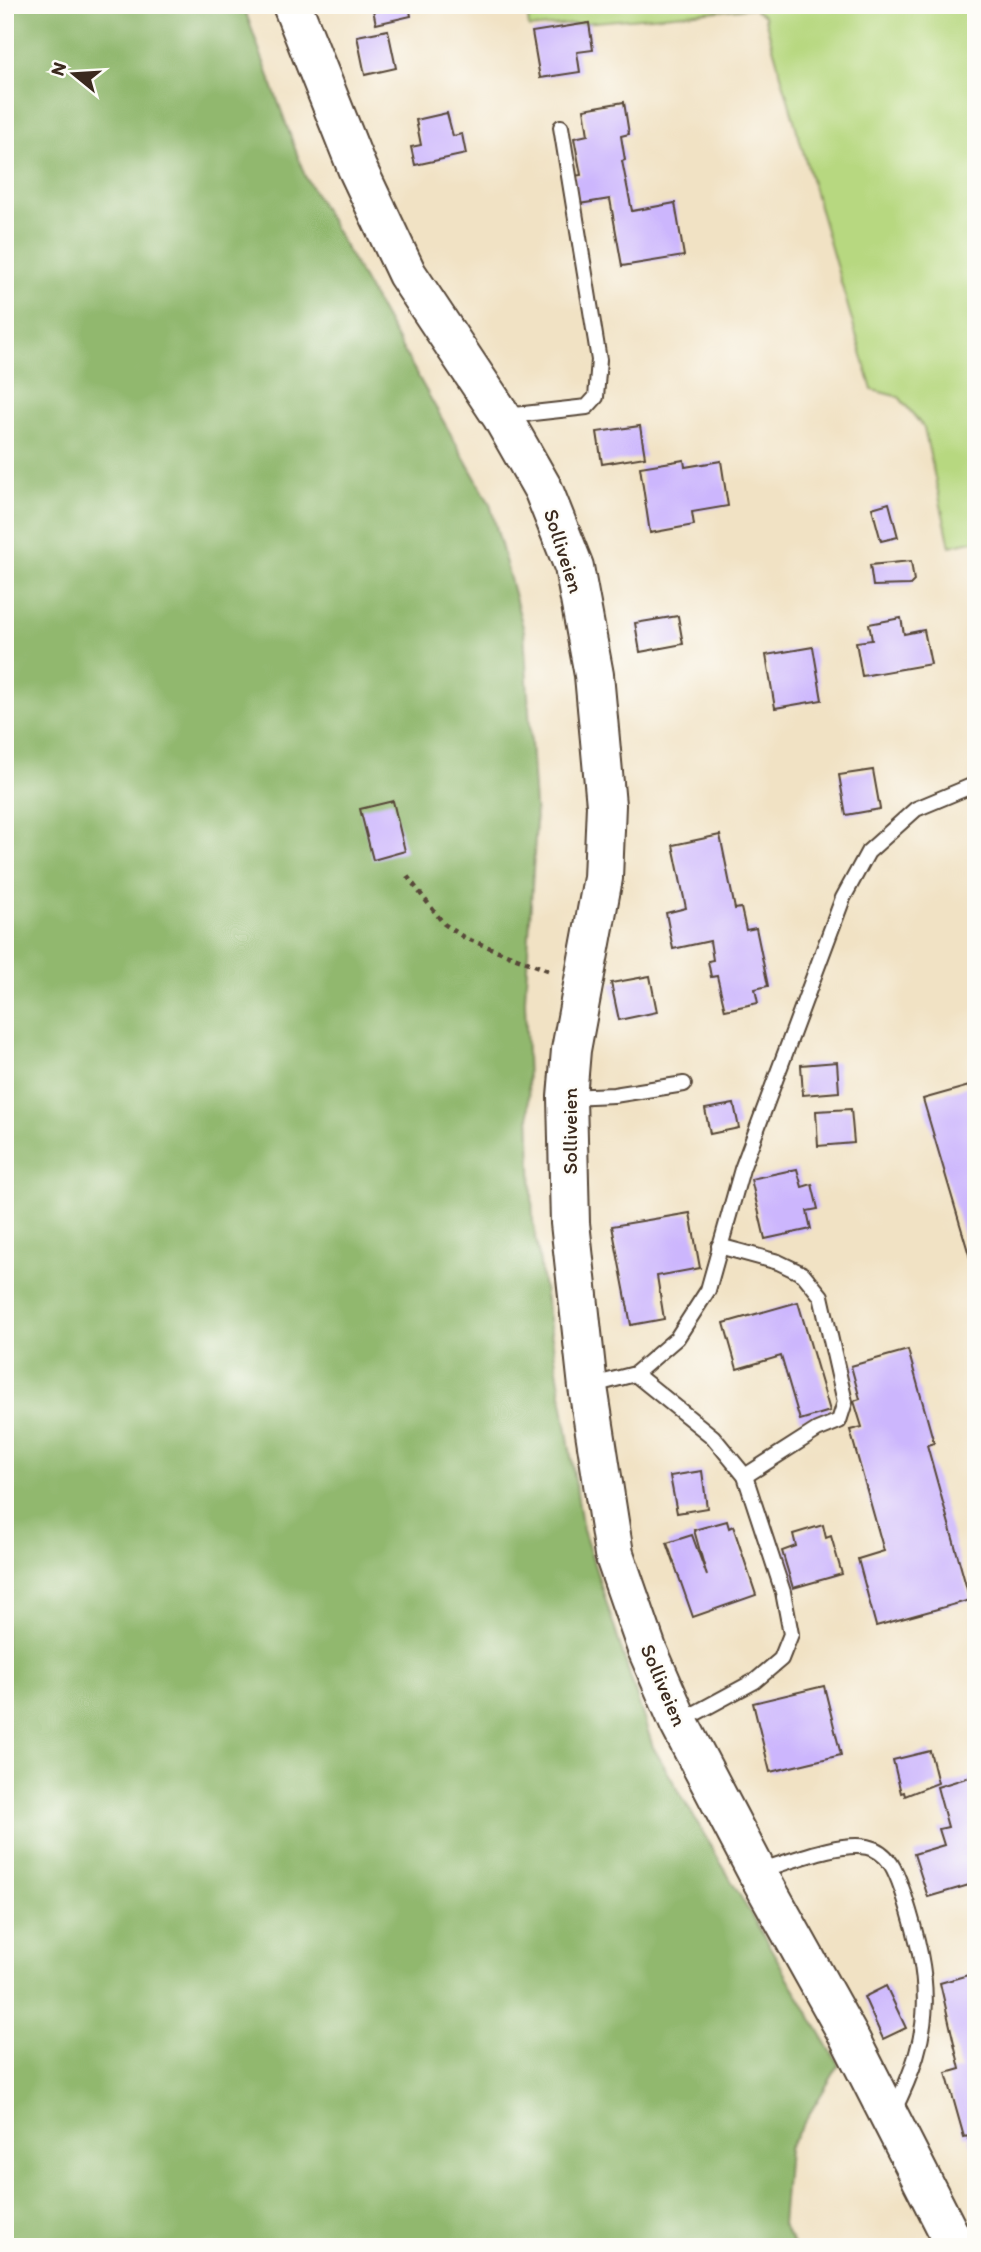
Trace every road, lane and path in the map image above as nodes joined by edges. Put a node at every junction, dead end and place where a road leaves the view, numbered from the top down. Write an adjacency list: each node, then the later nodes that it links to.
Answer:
1 (292, 5): 3 (street, Solliveien)
2 (561, 127): 3 (lane)
3 (502, 417): 6 (street, Solliveien)
4 (973, 788): 9 (lane)
5 (407, 876): 6 (path)
6 (582, 983): 8 (street, Solliveien)
7 (684, 1084): 8 (lane)
8 (567, 1097): 11 (street, Solliveien)
9 (719, 1246): 10 (lane); 12 (lane)
10 (635, 1374): 11 (lane); 12 (lane)
11 (588, 1387): 13 (street, Solliveien)
12 (745, 1476): 13 (lane)
13 (679, 1723): 14 (street, Solliveien)
14 (757, 1872): 15 (street, Solliveien); 15 (lane)
15 (890, 2117): 16 (street, Solliveien)
16 (956, 2247)

